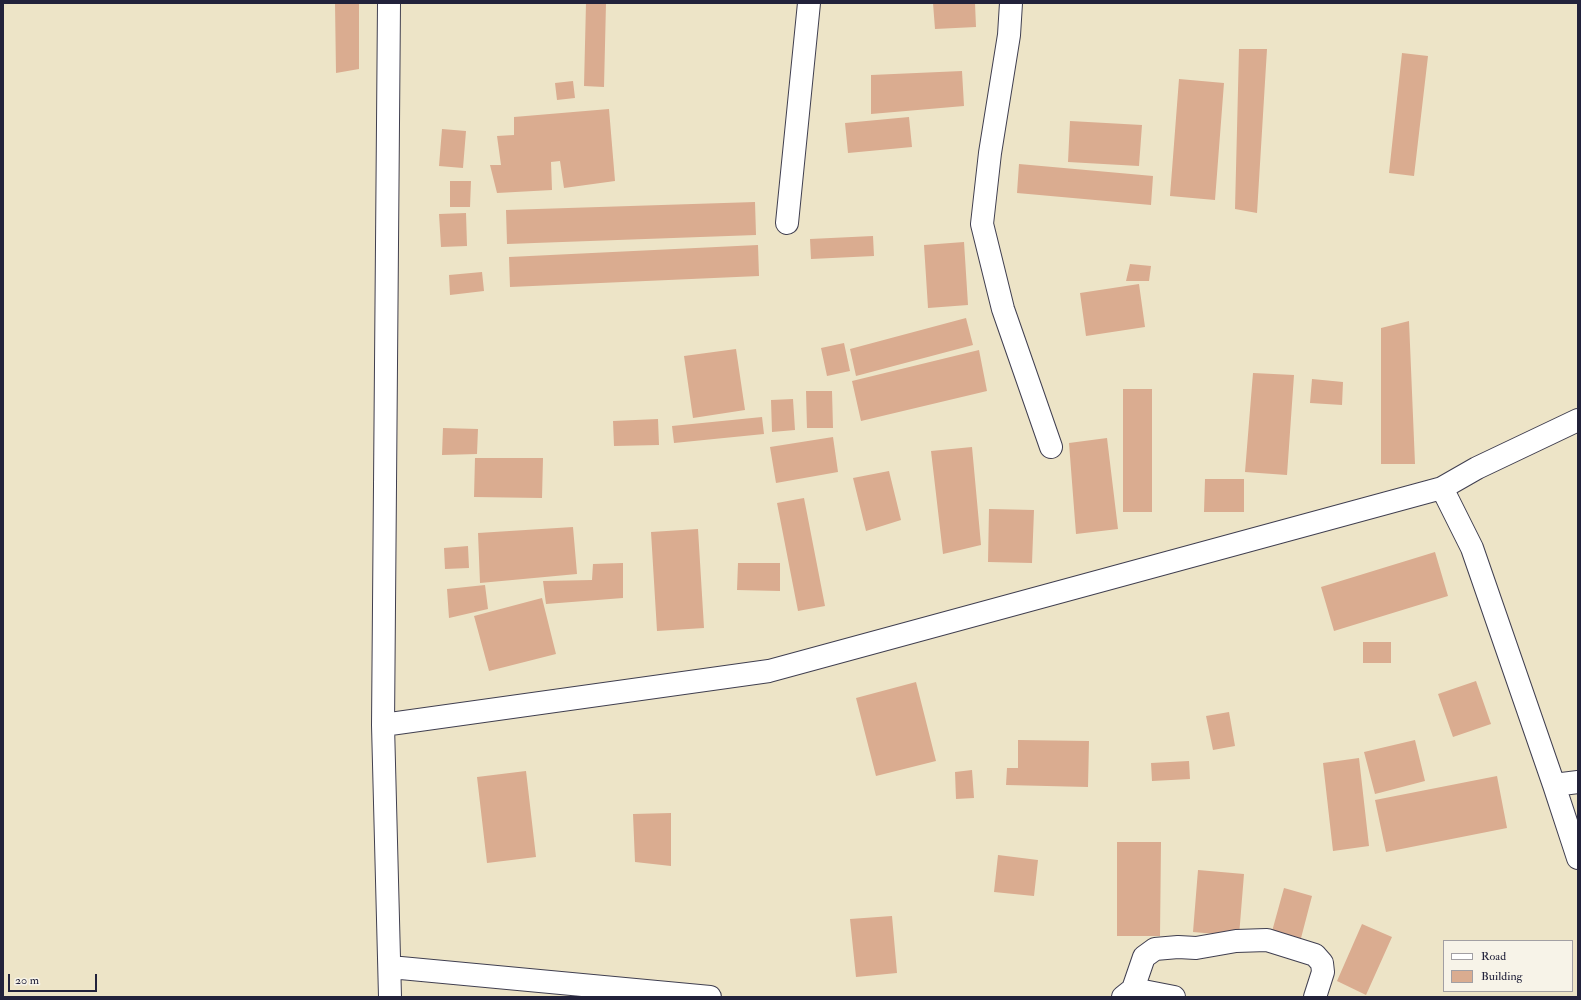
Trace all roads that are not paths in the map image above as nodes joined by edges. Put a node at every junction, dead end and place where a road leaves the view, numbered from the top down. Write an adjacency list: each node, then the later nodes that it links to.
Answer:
1 (390, 3): 8 (street)
2 (809, 3): 4 (street)
3 (1011, 3): 6 (street)
4 (787, 223)
5 (1578, 420): 7 (street)
6 (1051, 447)
7 (1442, 488): 8 (street); 10 (street)
8 (383, 725): 12 (street)
9 (1578, 782): 10 (street)
10 (1554, 785): 11 (street)
11 (1578, 858)
12 (390, 967): 14 (street); 15 (street)
13 (1128, 993): 16 (street); 17 (street)
14 (390, 997)
15 (710, 997)
16 (1174, 997)
17 (1315, 997)

